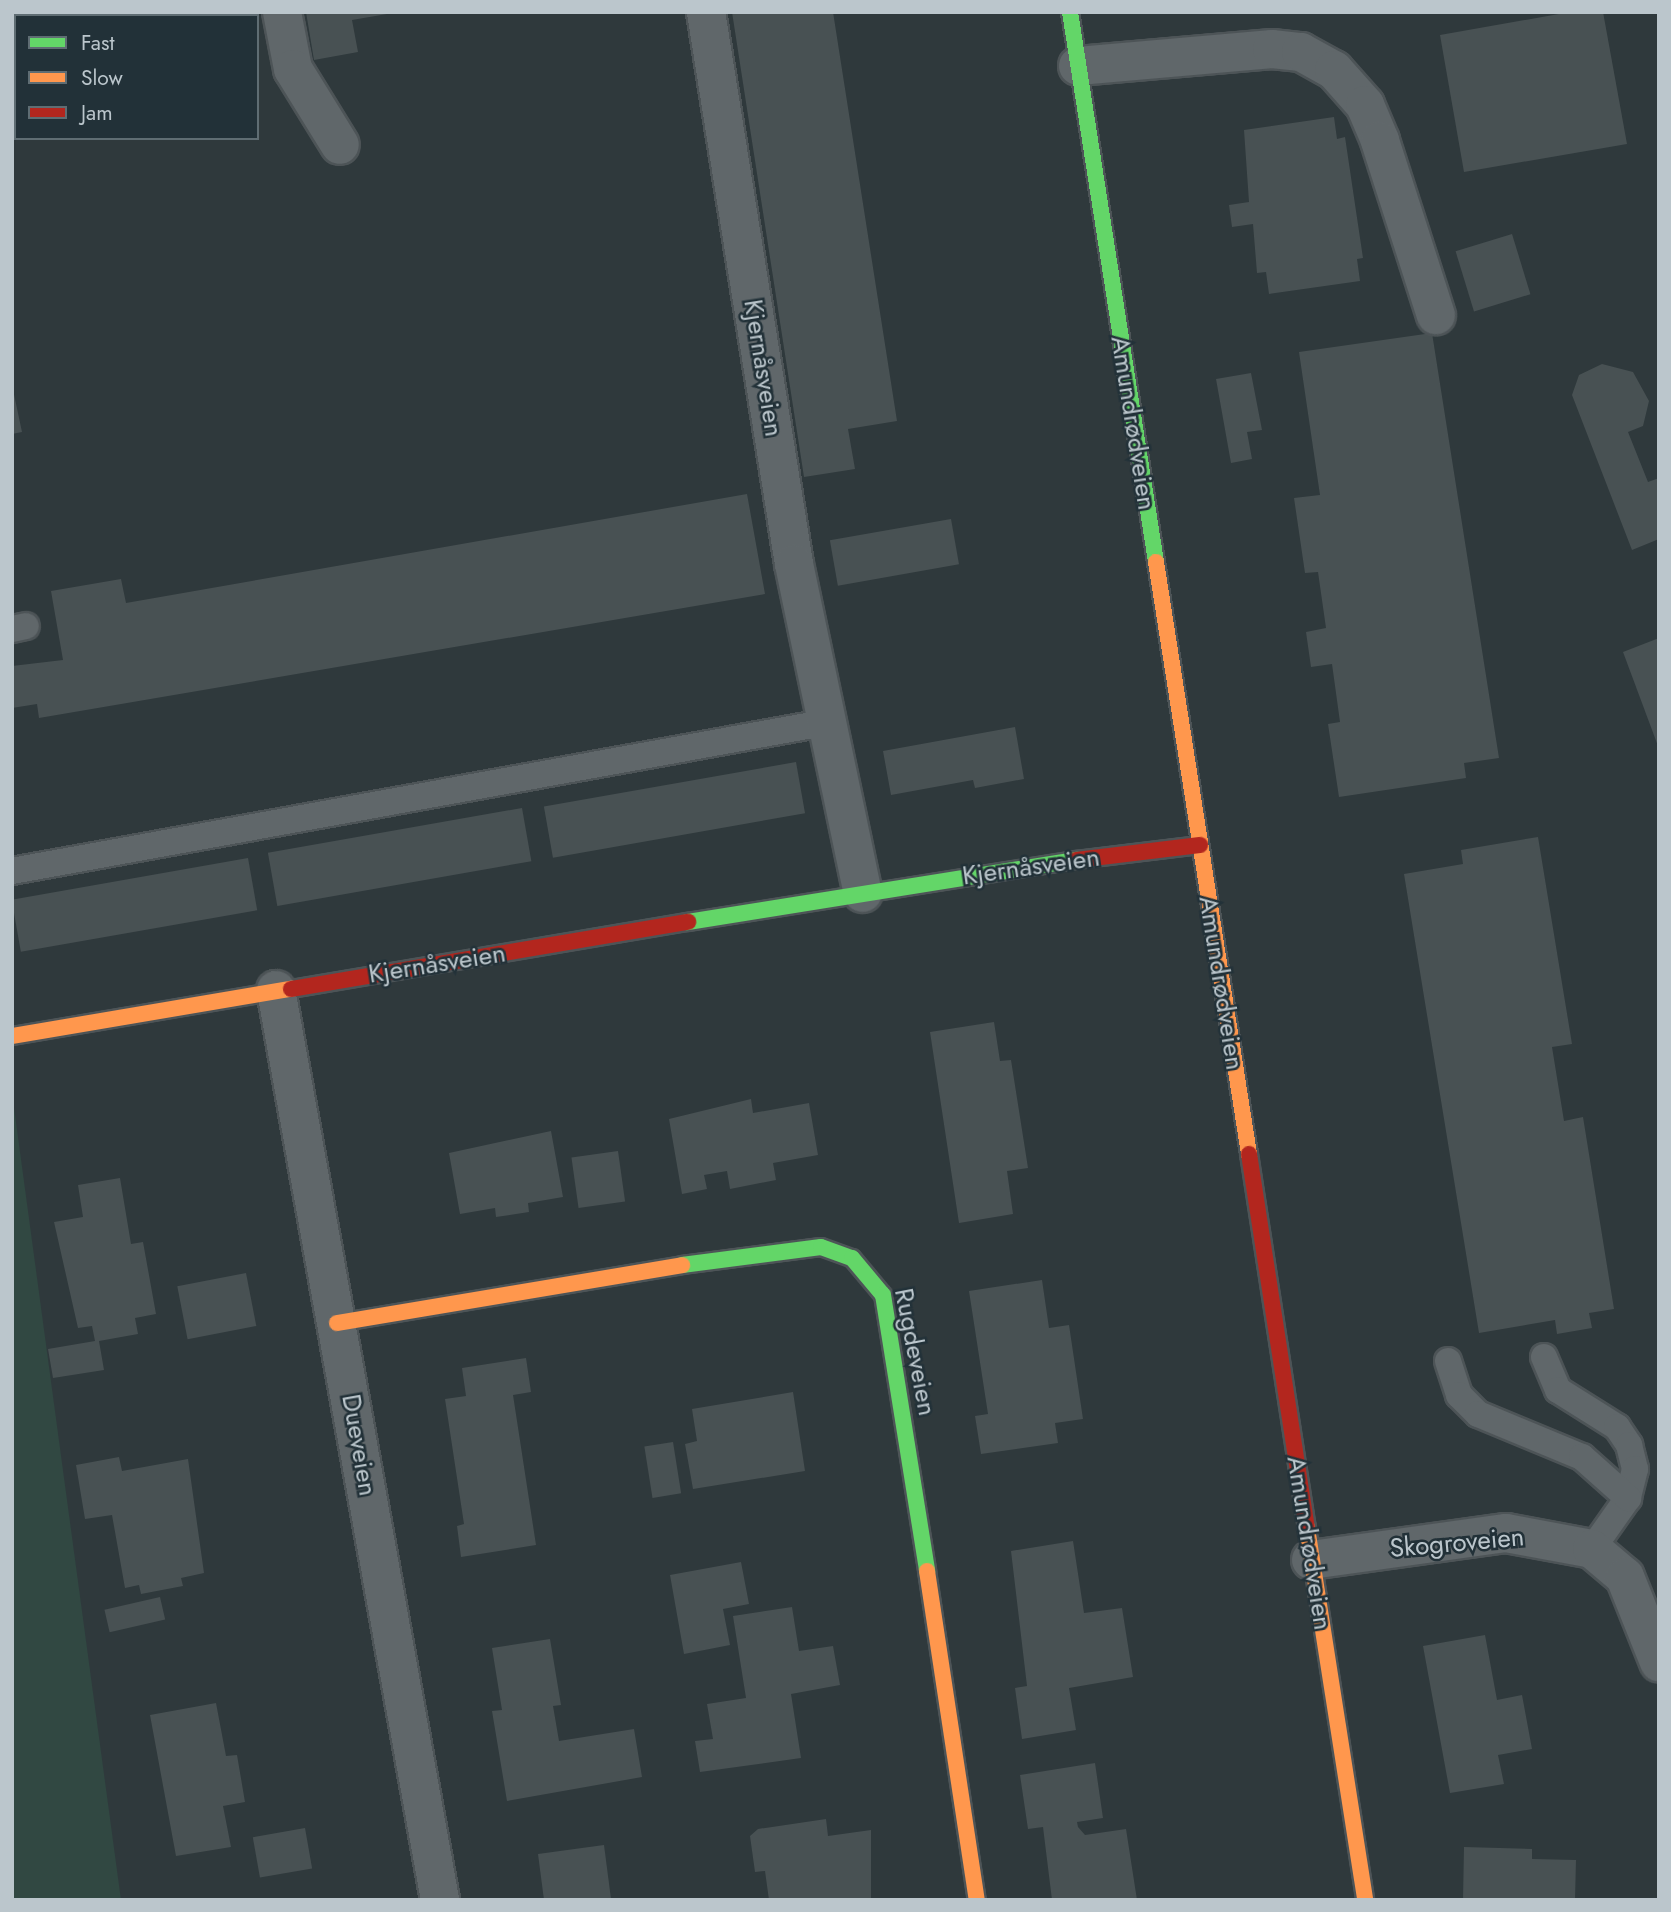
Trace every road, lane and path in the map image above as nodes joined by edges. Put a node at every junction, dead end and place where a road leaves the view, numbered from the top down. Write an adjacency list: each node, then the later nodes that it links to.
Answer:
1 (282, 12): 5 (street)
2 (706, 12): 7 (street, Kjernåsveien)
3 (1070, 12): 4 (main road, Amundrødveien)
4 (1078, 66): 6 (street); 8 (main road, Amundrødveien)
5 (341, 145)
6 (1436, 315)
7 (829, 722): 9 (lane); 10 (street, Kjernåsveien)
8 (1200, 845): 10 (main road, Kjernåsveien); 18 (main road, Amundrødveien)
9 (12, 871)
10 (863, 893): 11 (main road, Kjernåsveien)
11 (276, 990): 12 (main road, Kjernåsveien); 13 (street, Dueveien)
12 (12, 1036)
13 (337, 1323): 20 (street, Dueveien); 21 (main road, Rugdeveien)
14 (1544, 1357): 16 (lane)
15 (1448, 1361): 16 (lane)
16 (1628, 1498): 17 (lane)
17 (1592, 1549): 18 (street, Skogroveien); 19 (street, Skogroveien)
18 (1311, 1560): 22 (main road, Amundrødveien)
19 (1659, 1662)
20 (440, 1900)
21 (977, 1900)
22 (1365, 1900)

